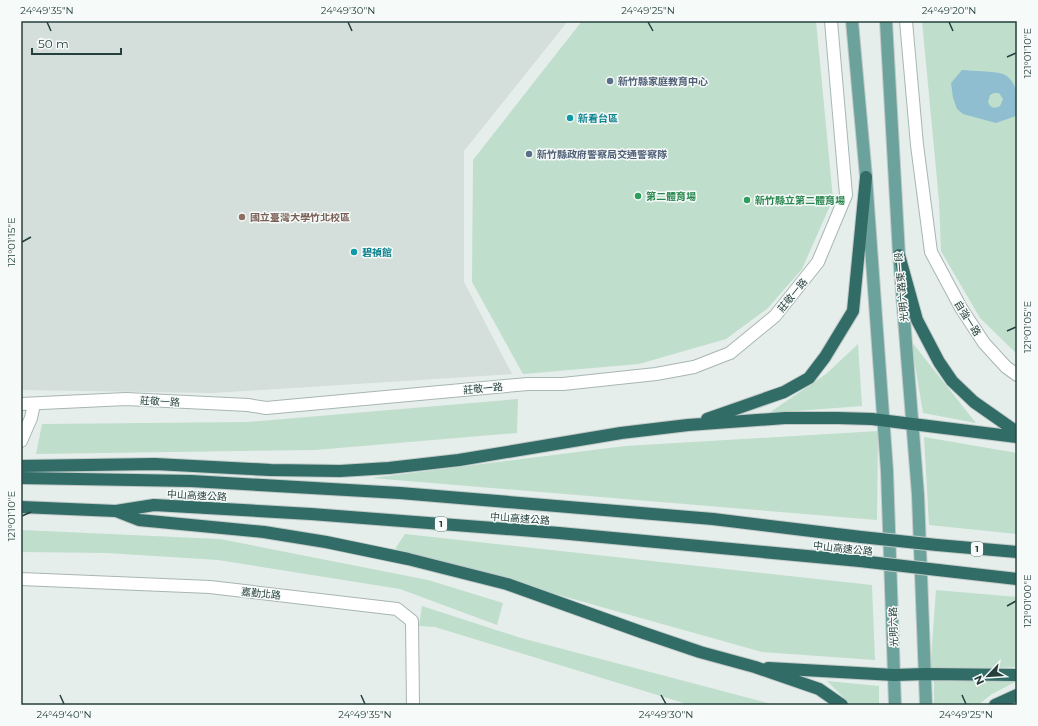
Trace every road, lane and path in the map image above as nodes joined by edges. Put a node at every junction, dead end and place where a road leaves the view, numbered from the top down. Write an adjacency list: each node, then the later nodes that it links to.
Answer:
1 (831, 21): 9 (street, 莊敬一路)
2 (852, 21): 5 (main road)
3 (886, 21): 6 (main road, 光明六路東一段)
4 (906, 21): 7 (street, 自強一路)
5 (866, 177): 10 (main road); 12 (highway)
6 (899, 255): 11 (main road, 光明六路東一段); 13 (highway)
7 (1017, 375)
8 (21, 404): 9 (street, 莊敬一路)
9 (34, 404): 15 (street)
10 (882, 421): 11 (highway); 12 (highway); 25 (main road, 光明六路)
11 (913, 424): 14 (highway); 24 (main road, 光明六路東一段)
12 (688, 425): 16 (highway)
13 (1017, 432)
14 (1017, 437)
15 (21, 441)
16 (21, 466)
17 (21, 478): 20 (highway, 中山高速公路 / 1, bridge)
18 (21, 506): 19 (highway, 中山高速公路 / 1)
19 (116, 511): 22 (highway, 中山高速公路 / 1, bridge); 23 (highway)
20 (1017, 552)
21 (21, 579): 28 (street, 嘉勤北路)
22 (1017, 579)
23 (755, 667): 25 (highway); 29 (highway)
24 (926, 674): 25 (highway); 26 (highway); 31 (main road)
25 (894, 675): 30 (main road, 光明六路)
26 (1017, 676)
27 (1017, 695): 32 (highway)
28 (413, 705)
29 (842, 705)
30 (895, 705)
31 (926, 705)
32 (995, 705)

